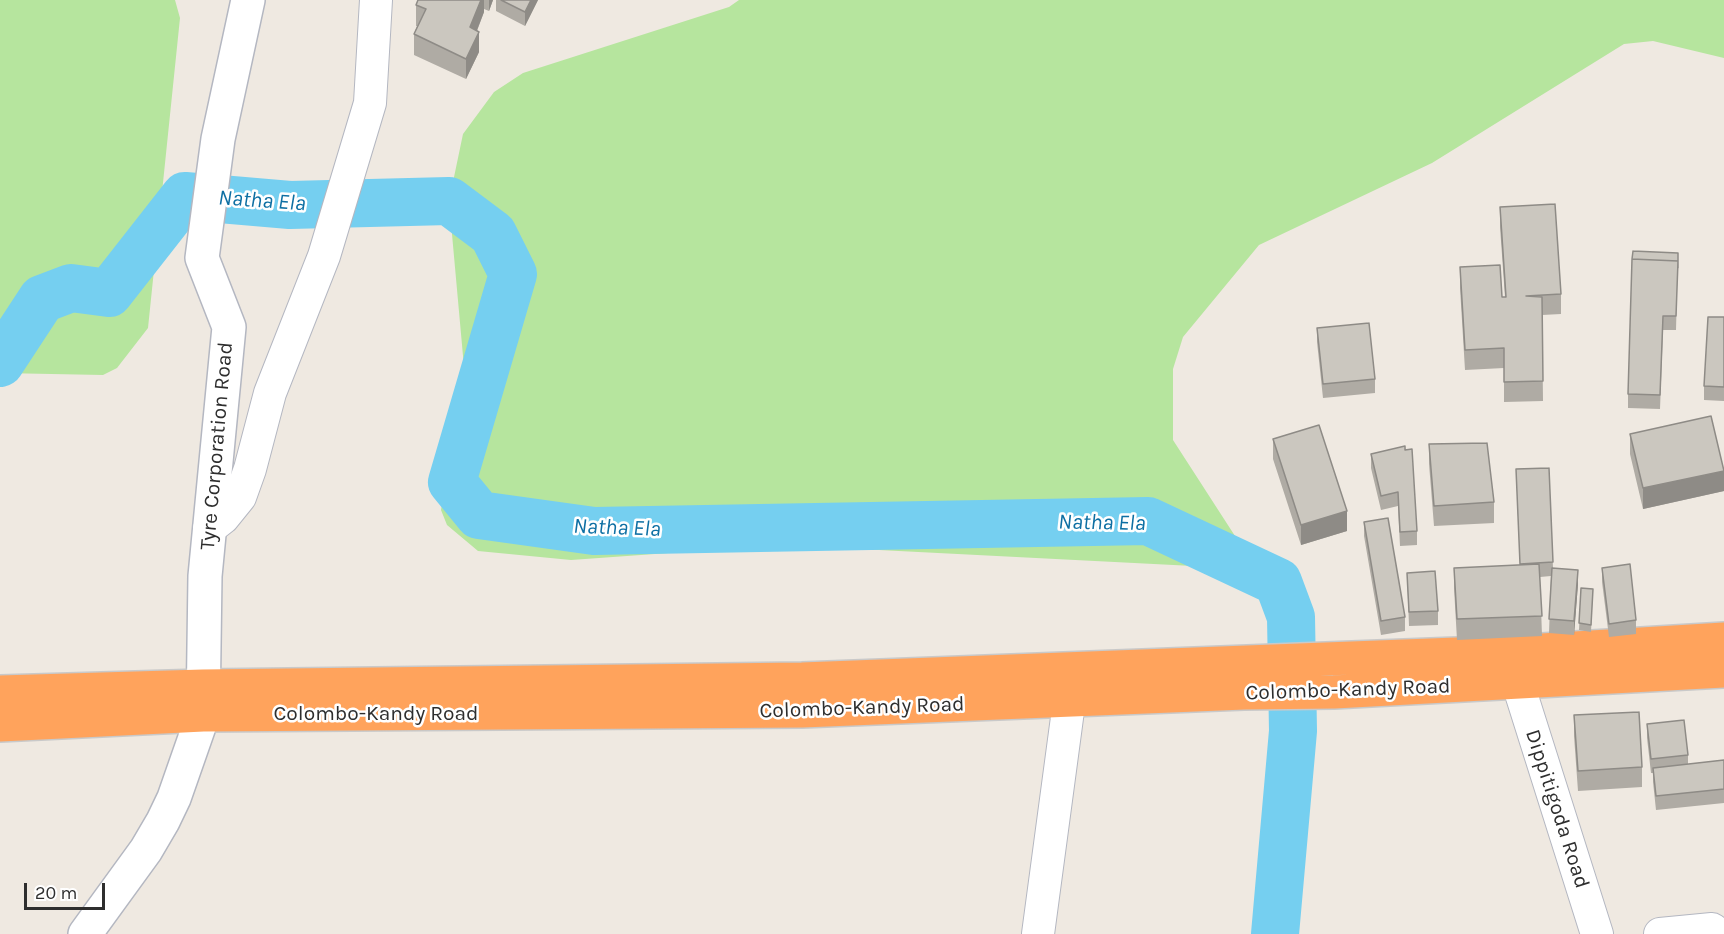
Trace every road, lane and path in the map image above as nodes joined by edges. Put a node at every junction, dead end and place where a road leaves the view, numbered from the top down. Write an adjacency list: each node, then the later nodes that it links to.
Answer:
1 (248, 0): 3 (street, Tyre Corporation Road)
2 (376, 0): 3 (street)
3 (209, 529): 11 (street, Tyre Corporation Road)
4 (1724, 639): 5 (highway, Colombo-Kandy Road)
5 (1509, 652): 8 (highway, Colombo-Kandy Road); 9 (highway)
6 (1073, 669): 8 (highway, Colombo-Kandy Road); 11 (highway, Colombo-Kandy Road); 12 (street)
7 (1724, 671): 9 (highway, Colombo-Kandy Road)
8 (1244, 677): 9 (highway, Colombo-Kandy Road); 12 (highway, Colombo-Kandy Road)
9 (1518, 684): 16 (street, Dippitigoda Road)
10 (0, 693): 11 (highway, Colombo-Kandy Road)
11 (203, 700): 12 (highway, Colombo-Kandy Road); 13 (highway, Colombo-Kandy Road); 14 (street, Tyre Corporation Road)
12 (1070, 701): 15 (street)
13 (0, 725)
14 (86, 934)
15 (1038, 934)
16 (1597, 934)
17 (1660, 934): 18 (street)
18 (1719, 934)

